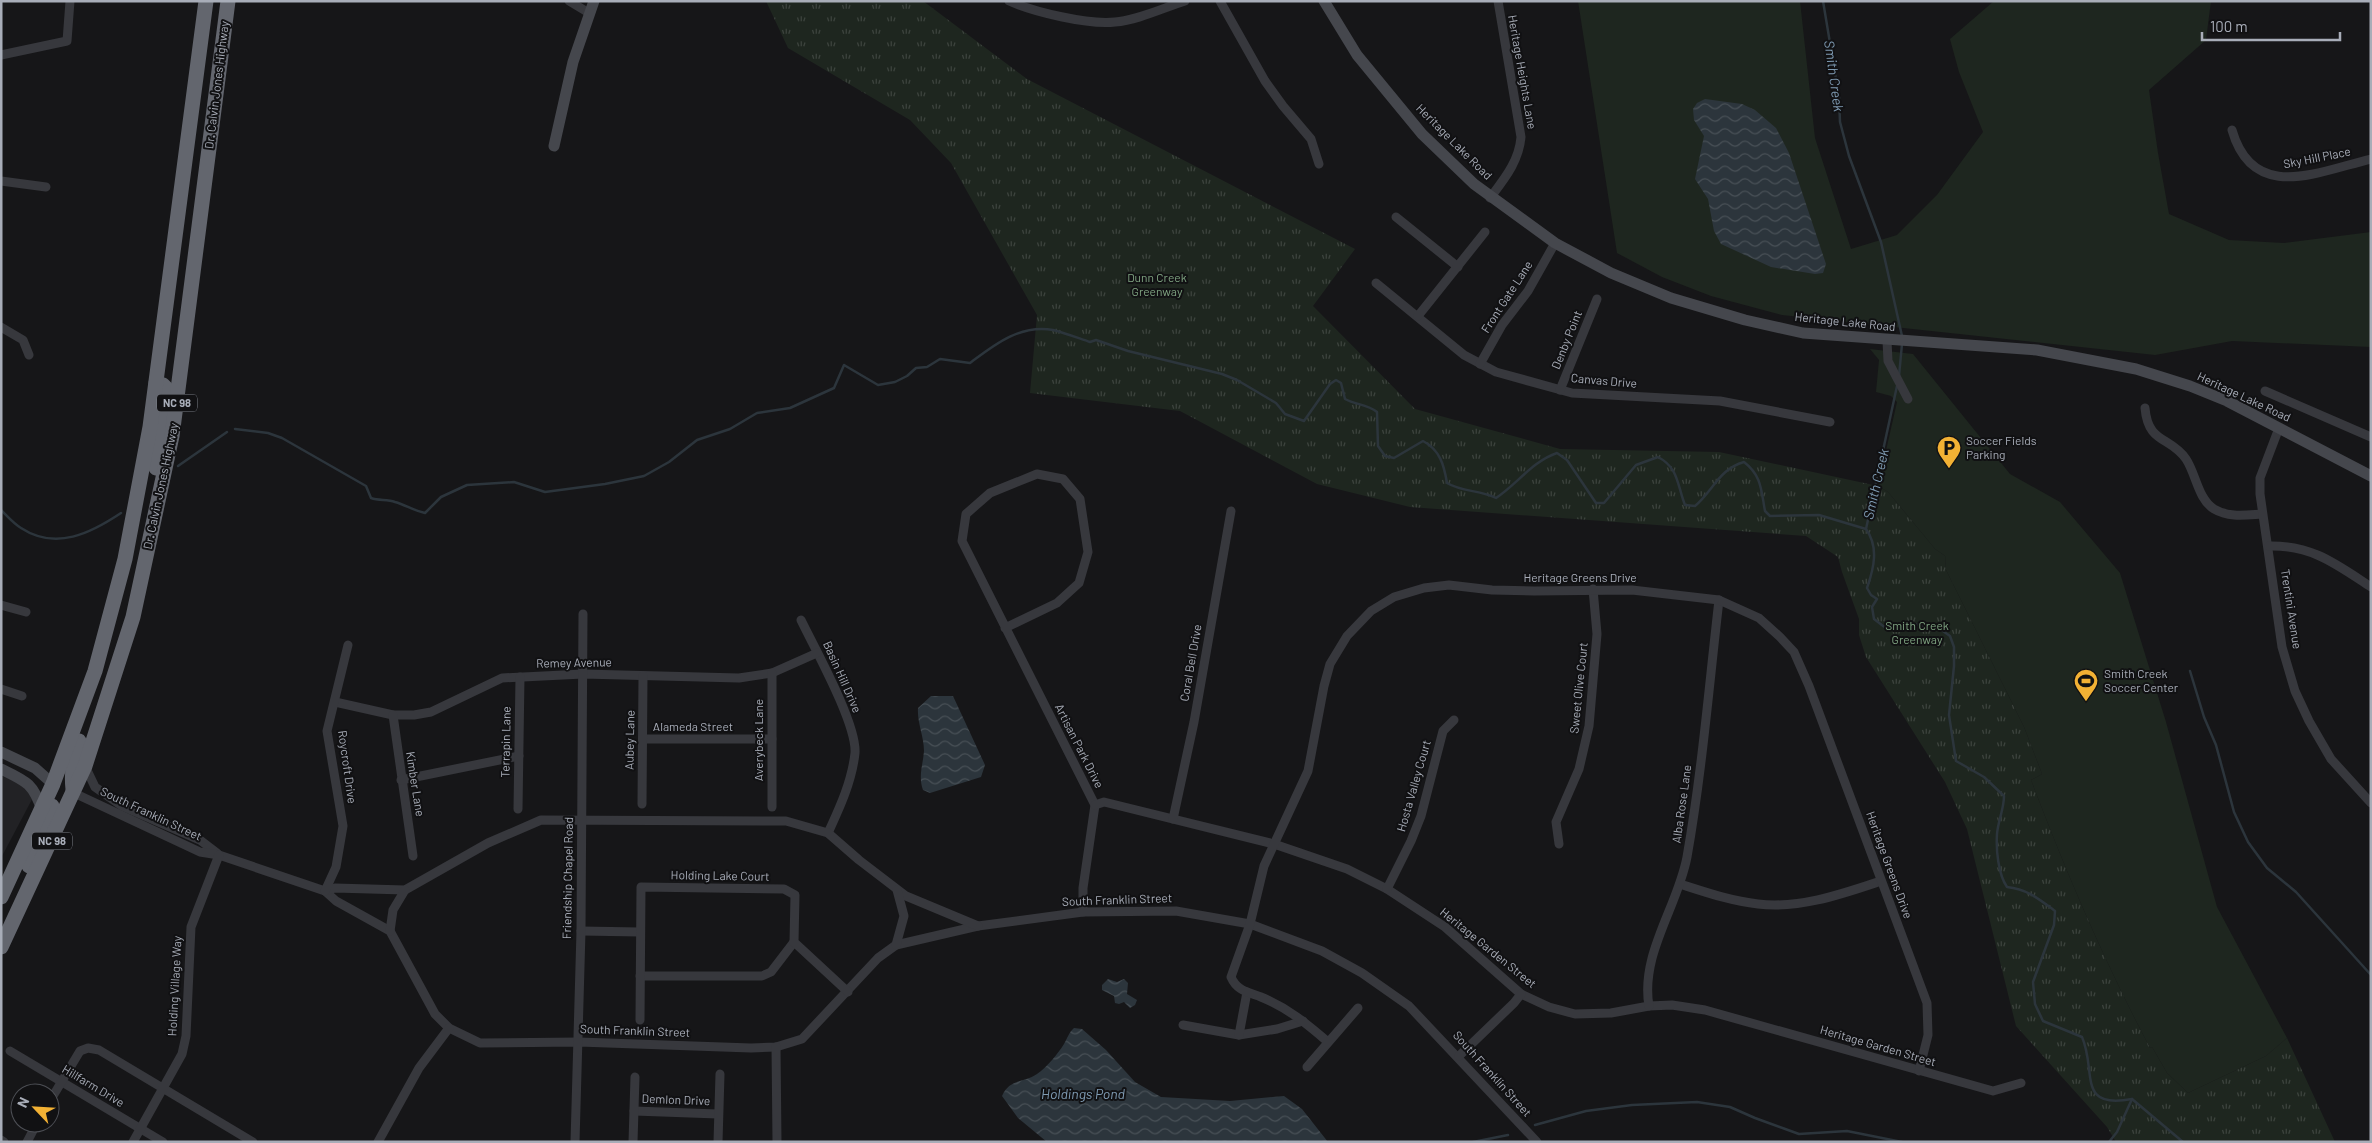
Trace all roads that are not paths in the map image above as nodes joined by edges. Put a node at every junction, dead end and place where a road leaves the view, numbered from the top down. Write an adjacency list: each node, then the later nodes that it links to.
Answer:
1 (70, 1): 13 (street)
2 (206, 1): 32 (highway, Dr. Calvin Jones Highway / NC 98)
3 (228, 1): 42 (highway, Dr. Calvin Jones Highway / NC 98)
4 (569, 1): 12 (street)
5 (594, 1): 12 (main road)
6 (1009, 1): 11 (street)
7 (1185, 1): 11 (street)
8 (1220, 1): 17 (street)
9 (1324, 1): 20 (main road, Heritage Lake Road)
10 (1498, 1): 20 (street, Heritage Heights Lane)
11 (1023, 4)
12 (589, 13): 15 (main road)
13 (1, 55)
14 (2232, 130): 16 (street, Sky Hill Place)
15 (554, 146)
16 (2371, 159)
17 (1319, 164)
18 (1, 181): 19 (street)
19 (46, 188)
20 (1490, 198): 23 (main road, Heritage Lake Road)
21 (1396, 217): 24 (street)
22 (1485, 232): 24 (street)
23 (1555, 243): 29 (main road, Heritage Lake Road); 31 (street, Front Gate Lane)
24 (1458, 267): 27 (street)
25 (1376, 282): 27 (street, Canvas Drive)
26 (1597, 299): 33 (street, Denby Point)
27 (1418, 316): 31 (street, Canvas Drive)
28 (1, 327): 30 (street)
29 (1887, 341): 35 (street); 38 (main road, Heritage Lake Road)
30 (29, 355)
31 (1480, 364): 33 (street, Canvas Drive)
32 (156, 383): 42 (highway); 55 (highway, Dr. Calvin Jones Highway / NC 98)
33 (1560, 390): 37 (street, Canvas Drive)
34 (2265, 391): 39 (street)
35 (1908, 400)
36 (2145, 408): 43 (street)
37 (1830, 422)
38 (2280, 428): 40 (main road, Heritage Lake Road); 43 (street, Trentini Avenue)
39 (2371, 437)
40 (2371, 476)
41 (1232, 512): 81 (street, Coral Bell Drive)
42 (156, 514): 69 (highway, Dr. Calvin Jones Highway / NC 98)
43 (2262, 514): 44 (street, Trentini Avenue)
44 (2269, 546): 45 (street); 74 (street, Trentini Avenue)
45 (2371, 587)
46 (1593, 589): 47 (street, Heritage Greens Drive); 83 (street, Heritage Greens Drive); 84 (street, Sweet Olive Court)
47 (1718, 600): 87 (street, Heritage Greens Drive); 88 (street, Alba Rose Lane)
48 (1, 605): 49 (street)
49 (26, 612)
50 (583, 614): 57 (street, Friendship Chapel Road)
51 (801, 620): 54 (street, Basin Hill Drive)
52 (1005, 628): 52 (street, Artisan Park Drive); 76 (street, Artisan Park Drive)
53 (348, 645): 62 (street, Roycroft Drive)
54 (817, 653): 56 (street, Remey Avenue); 82 (street, Basin Hill Drive)
55 (95, 671): 72 (highway, Dr. Calvin Jones Highway / NC 98); 73 (highway)
56 (772, 673): 59 (street, Remey Avenue); 66 (street, Averybeck Lane)
57 (583, 674): 58 (street, Remey Avenue); 59 (street, Remey Avenue); 80 (street, Friendship Chapel Road)
58 (520, 676): 63 (street, Remey Avenue); 68 (street, Terrapin Lane)
59 (643, 676): 65 (street, Aubey Lane)
60 (1, 689): 61 (street)
61 (22, 696)
62 (335, 702): 63 (street, Remey Avenue); 93 (street, Roycroft Drive)
63 (393, 715): 71 (street, Kimber Lane)
64 (1454, 720): 90 (street, Hosta Valley Court)
65 (644, 739): 66 (street, Alameda Street); 75 (street, Aubey Lane)
66 (772, 739): 77 (street, Averybeck Lane)
67 (1, 752): 72 (main road)
68 (519, 756): 71 (street); 78 (street, Terrapin Lane)
69 (85, 766): 73 (highway, Dr. Calvin Jones Highway / NC 98); 85 (street, South Franklin Street)
70 (1, 769): 79 (main road)
71 (402, 780): 86 (street, Kimber Lane)
72 (53, 784): 79 (highway, Dr. Calvin Jones Highway / NC 98); 89 (highway)
73 (74, 793): 85 (street, South Franklin Street); 89 (highway, Dr. Calvin Jones Highway / NC 98)
74 (2371, 803)
75 (642, 804)
76 (1094, 805): 81 (street, Heritage Garden Street); 95 (street, Artisan Park Drive)
77 (772, 807)
78 (518, 809)
79 (42, 810): 94 (highway, Dr. Calvin Jones Highway / NC 98)
80 (582, 819): 82 (street); 91 (street); 99 (street, Friendship Chapel Road)
81 (1173, 819): 83 (street, Heritage Garden Street)
82 (828, 832): 92 (street)
83 (1274, 844): 90 (street, Heritage Garden Street); 96 (street, Heritage Greens Drive)
84 (1559, 844)
85 (219, 855): 93 (street, South Franklin Street); 127 (street, Holding Village Way)
86 (413, 856)
87 (1881, 881): 88 (street); 121 (street, Heritage Greens Drive)
88 (1680, 884): 108 (street, Alba Rose Lane)
89 (29, 889): 103 (highway, Dr. Calvin Jones Highway / NC 98)
90 (1387, 889): 107 (street, Heritage Garden Street)
91 (405, 890): 93 (street, South Franklin Street); 98 (street)
92 (897, 890): 97 (street); 102 (street)
93 (325, 891): 98 (street, South Franklin Street)
94 (1, 897)
95 (1083, 912): 96 (street, South Franklin Street); 97 (street, South Franklin Street)
96 (1250, 924): 106 (street, Heritage Greens Drive); 119 (street, South Franklin Street)
97 (978, 926): 102 (street, South Franklin Street)
98 (390, 931): 113 (street, South Franklin Street)
99 (581, 931): 100 (street); 115 (street, Friendship Chapel Road)
100 (640, 932): 101 (street, Holding Lake Court); 104 (street, Holding Lake Court)
101 (794, 942): 104 (street); 105 (street)
102 (896, 945): 105 (street, South Franklin Street)
103 (1, 947)
104 (640, 976): 110 (street, Holding Lake Court)
105 (848, 992): 117 (street, South Franklin Street)
106 (1246, 992): 111 (street); 114 (street)
107 (1521, 994): 108 (street, Heritage Garden Street); 119 (street)
108 (1649, 1006): 121 (street, Heritage Garden Street)
109 (1358, 1008): 116 (street)
110 (640, 1020)
111 (1303, 1021): 114 (street); 116 (street)
112 (1183, 1025): 114 (street)
113 (449, 1028): 115 (street, South Franklin Street); 131 (street)
114 (1239, 1035)
115 (579, 1042): 117 (street, South Franklin Street); 135 (street, Friendship Chapel Road)
116 (1328, 1042): 120 (street)
117 (776, 1047): 138 (street)
118 (10, 1051): 124 (street, Hillfarm Drive)
119 (1459, 1056): 139 (street, South Franklin Street)
120 (1307, 1067)
121 (1919, 1070): 125 (street, Heritage Garden Street)
122 (720, 1074): 129 (street)
123 (635, 1077): 128 (street)
124 (62, 1082): 126 (street); 127 (street); 130 (street, Hillfarm Drive)
125 (2021, 1083)
126 (60, 1085)
127 (164, 1088): 130 (street, Holding Village Way); 134 (street)
128 (634, 1111): 129 (street, Demlon Drive); 136 (street)
129 (718, 1114): 137 (street)
130 (140, 1128): 132 (street, Holding Village Way); 133 (street, Hillfarm Drive)
131 (380, 1141)
132 (133, 1142)
133 (163, 1142)
134 (253, 1142)
135 (575, 1142)
136 (633, 1142)
137 (718, 1142)
138 (777, 1142)
139 (1537, 1142)

